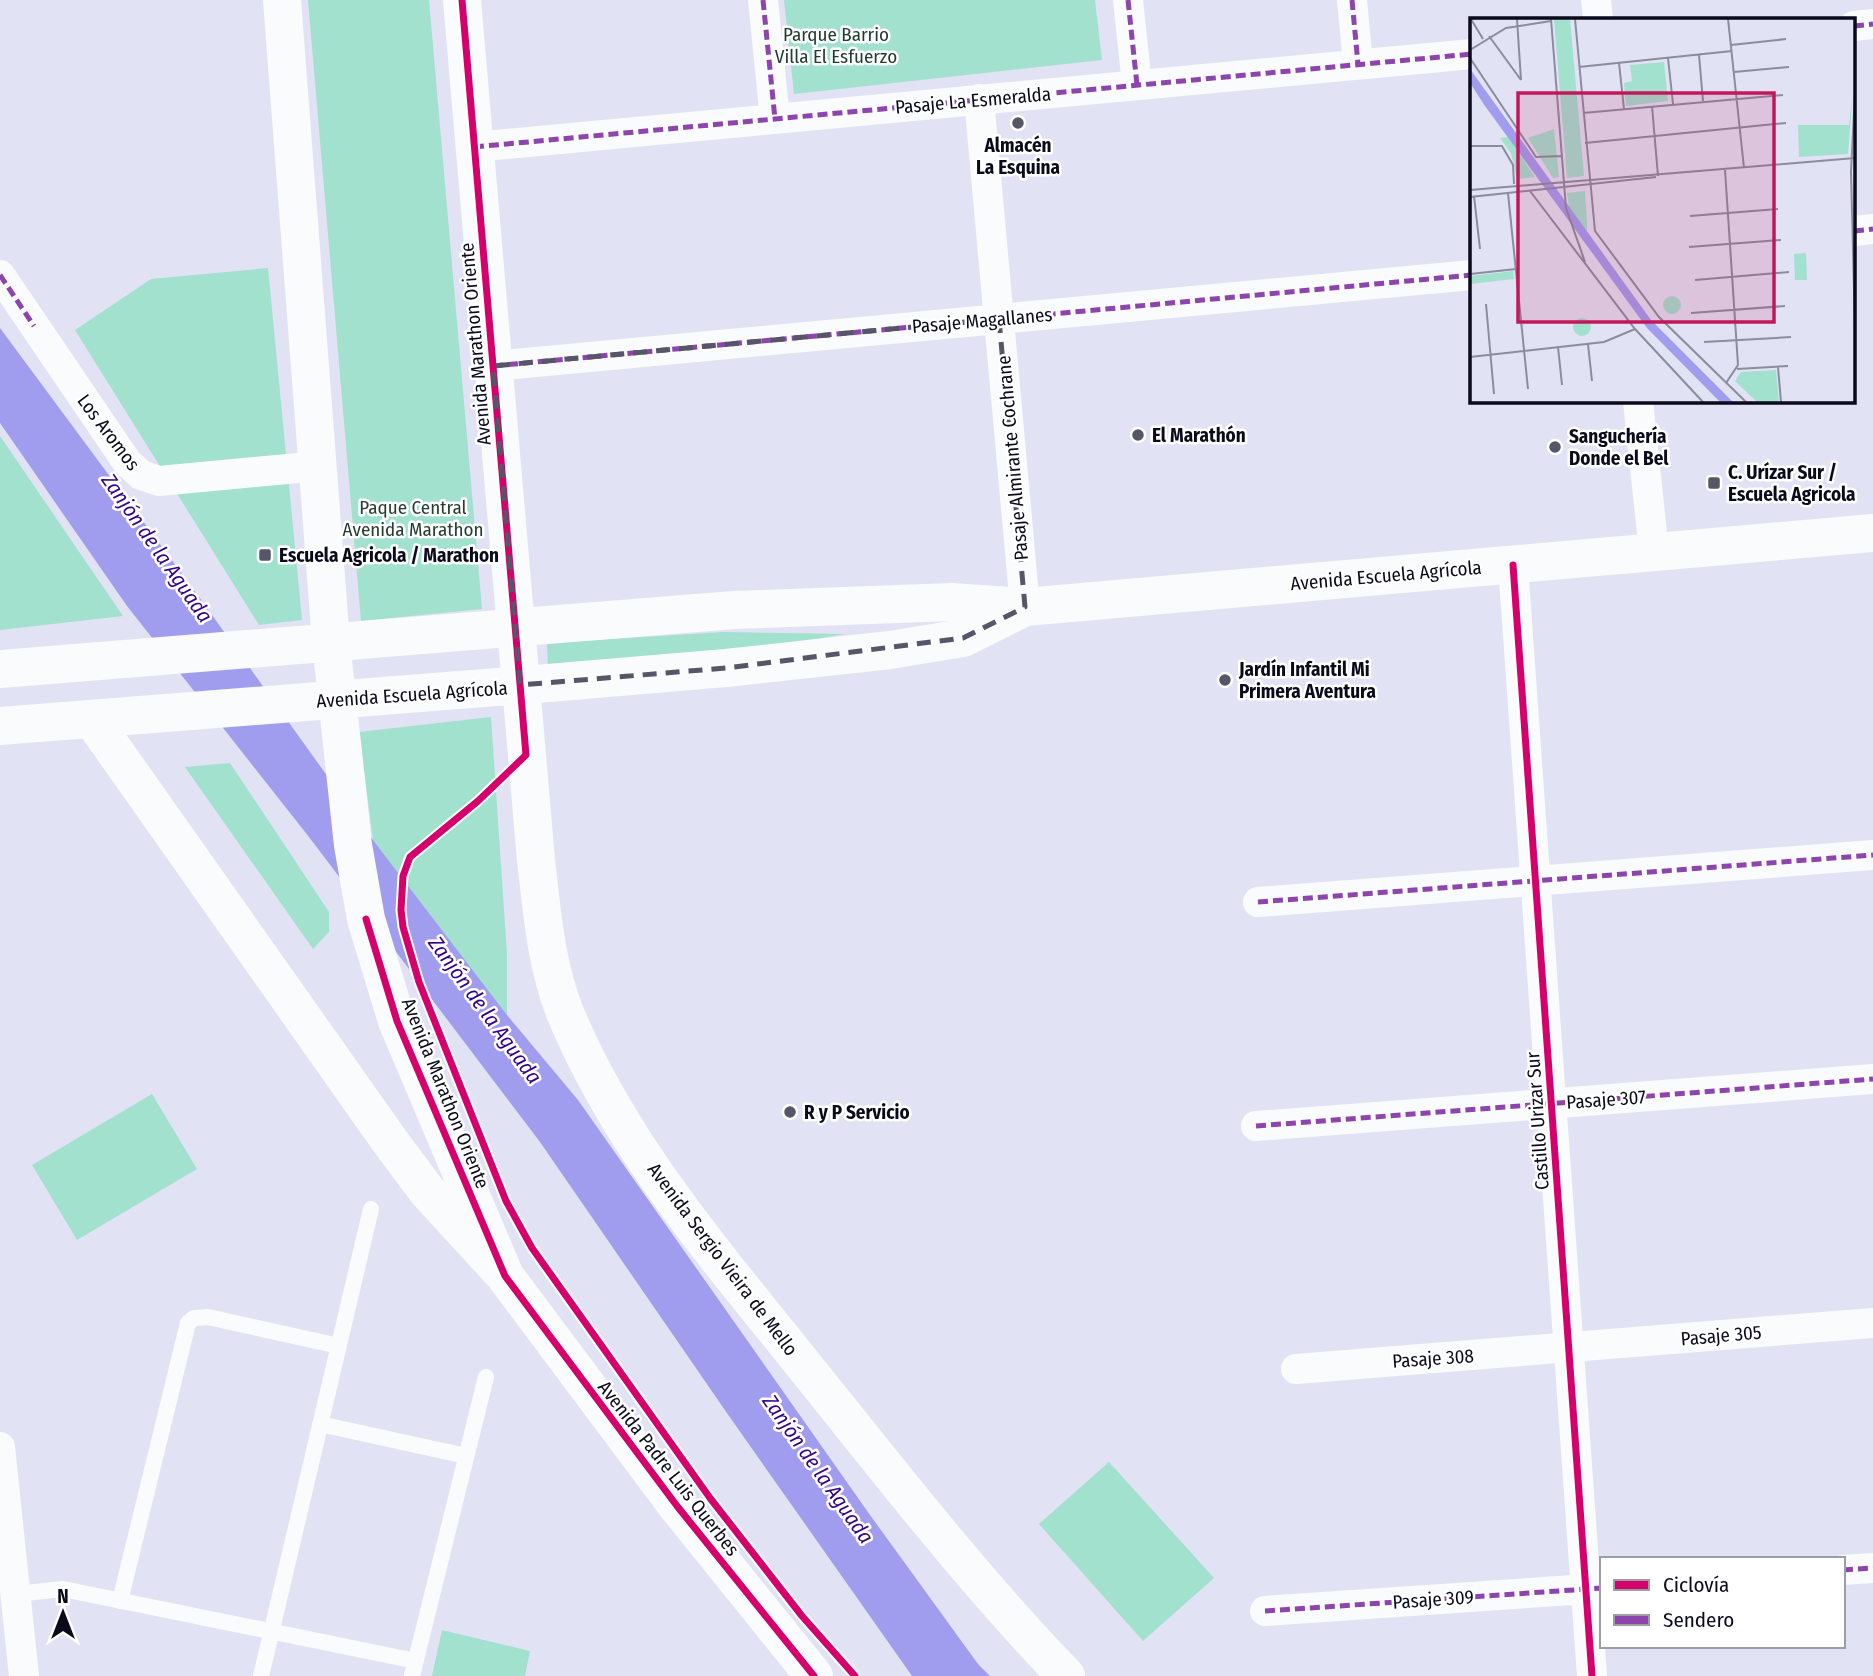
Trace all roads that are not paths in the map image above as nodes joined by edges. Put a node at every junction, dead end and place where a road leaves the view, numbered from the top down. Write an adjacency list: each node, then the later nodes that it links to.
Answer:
1 (282, 0): 19 (main road, Avenida Marathon Oriente)
2 (462, 0): 13 (main road, Avenida Marathon Oriente)
3 (763, 0): 12 (street)
4 (1128, 0): 10 (street)
5 (1352, 0): 9 (street)
6 (1597, 0): 7 (street)
7 (1598, 18)
8 (1470, 54): 9 (street, Pasaje La Esmeralda)
9 (1358, 64): 10 (street, Pasaje La Esmeralda)
10 (1137, 85): 11 (street, Pasaje La Esmeralda)
11 (979, 99): 12 (street, Pasaje La Esmeralda); 16 (street, Pasaje Almirante Cochrane)
12 (775, 119): 13 (street, Pasaje La Esmeralda)
13 (474, 147): 17 (main road, Avenida Marathon Oriente)
14 (0, 275): 19 (street, Los Aromos)
15 (1470, 275): 16 (street, Pasaje Magallanes)
16 (999, 319): 17 (street, Pasaje Magallanes); 23 (street, Pasaje Almirante Cochrane)
17 (493, 366): 24 (main road, Avenida Marathon Oriente)
18 (1638, 402): 21 (street)
19 (319, 466): 25 (main road, Avenida Marathon Oriente)
20 (1873, 533): 21 (main road, Avenida Escuela Agrícola)
21 (1654, 552): 22 (main road, Avenida Escuela Agrícola)
22 (1513, 565): 23 (main road, Avenida Escuela Agrícola); 32 (street, Castillo Urizar Sur)
23 (1025, 607): 24 (main road, Avenida Escuela Agrícola); 27 (main road, Avenida Escuela Agrícola)
24 (515, 626): 25 (main road, Avenida Escuela Agrícola); 27 (main road, Avenida Marathon Oriente)
25 (331, 642): 26 (main road, Avenida Escuela Agrícola); 28 (main road, Avenida Marathon Oriente)
26 (0, 669)
27 (520, 685): 28 (main road, Avenida Escuela Agrícola); 58 (main road, Avenida Sergio Vieira de Mello)
28 (336, 700): 29 (main road, Avenida Escuela Agrícola); 38 (main road, Avenida Marathon Oriente)
29 (92, 719): 30 (main road, Avenida Escuela Agrícola); 38 (main road)
30 (0, 726)
31 (1873, 855): 32 (street)
32 (1535, 880): 33 (street); 35 (street, Castillo Urizar Sur)
33 (1258, 902)
34 (1873, 1079): 35 (street, Pasaje 307)
35 (1552, 1104): 36 (street, Pasaje 307); 41 (street, Castillo Urizar Sur)
36 (1256, 1126)
37 (371, 1209): 40 (lane)
38 (505, 1276): 57 (main road, Avenida Padre Luis Querbes)
39 (1873, 1323): 41 (street, Pasaje 305)
40 (339, 1346): 44 (lane); 51 (lane)
41 (1569, 1348): 42 (street, Pasaje 308); 49 (street, Castillo Urizar Sur)
42 (1296, 1369)
43 (486, 1377): 46 (lane)
44 (320, 1424): 46 (lane); 53 (lane)
45 (0, 1447): 50 (street)
46 (467, 1456): 54 (lane)
47 (1873, 1568): 48 (street)
48 (1845, 1570)
49 (1594, 1588): 52 (street, Pasaje 309); 59 (street, Castillo Urizar Sur)
50 (16, 1594): 51 (lane); 55 (street)
51 (120, 1601): 53 (lane)
52 (1265, 1611)
53 (271, 1631): 54 (lane); 56 (lane)
54 (414, 1669)
55 (24, 1676)
56 (261, 1676)
57 (814, 1676)
58 (1066, 1676)
59 (1592, 1676)

